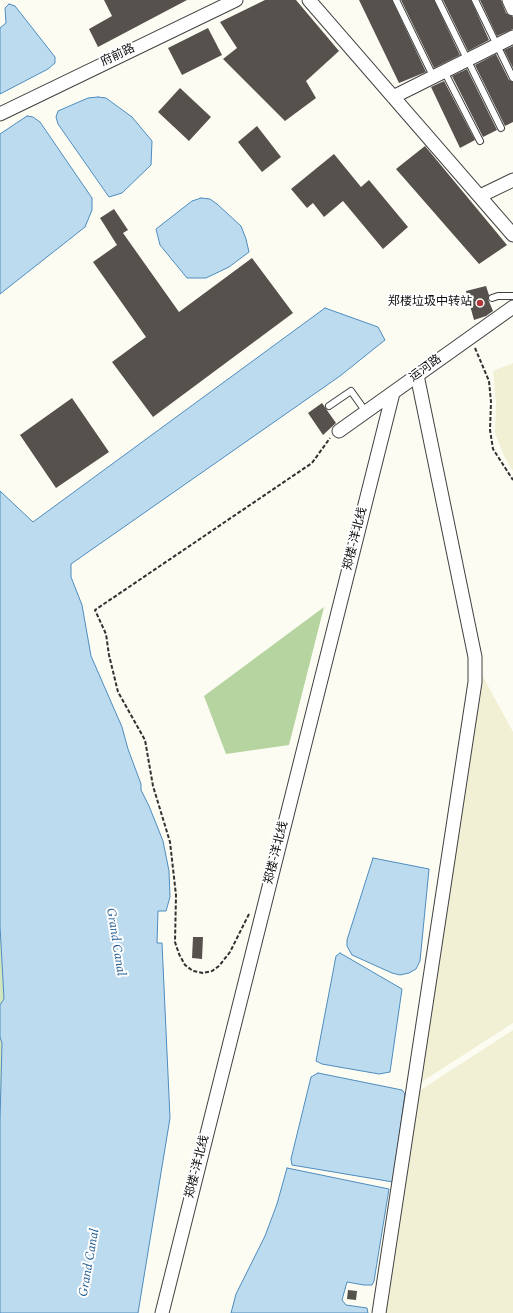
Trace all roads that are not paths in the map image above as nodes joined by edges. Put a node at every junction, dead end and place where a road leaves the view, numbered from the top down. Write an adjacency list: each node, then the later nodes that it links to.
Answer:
1 (236, 0): 14 (street, 府前路)
2 (309, 0): 13 (street)
3 (396, 0): 11 (lane)
4 (438, 0): 10 (lane)
5 (475, 0): 9 (lane)
6 (509, 0): 7 (street)
7 (513, 9)
8 (513, 37): 9 (street)
9 (497, 45): 10 (street); 12 (lane)
10 (467, 60): 11 (street); 15 (lane)
11 (439, 74): 13 (street); 16 (lane)
12 (513, 78)
13 (393, 97): 18 (street)
14 (0, 114)
15 (501, 128)
16 (480, 141)
17 (513, 180): 18 (street)
18 (480, 196): 19 (street)
19 (513, 235)
20 (513, 296): 21 (lane)
21 (492, 298)
22 (513, 307): 23 (street, 运河路)
23 (417, 375): 24 (street, 运河路); 29 (street)
24 (393, 393): 26 (street, 运河路); 28 (street, 郑楼-洋北线)
25 (329, 406): 26 (lane)
26 (366, 412): 27 (street, 运河路)
27 (339, 432)
28 (162, 1313)
29 (379, 1313)

